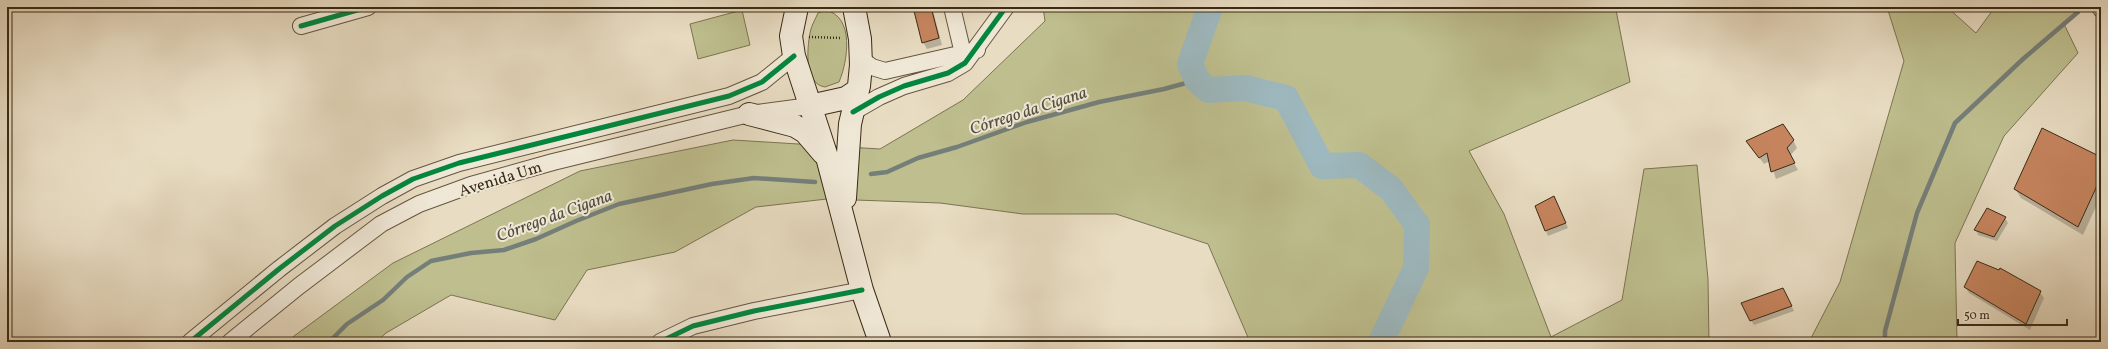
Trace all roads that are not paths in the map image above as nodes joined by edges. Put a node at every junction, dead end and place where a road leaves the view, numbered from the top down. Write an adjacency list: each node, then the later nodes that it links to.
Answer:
1 (368, 7): 6 (street)
2 (952, 7): 8 (street)
3 (1006, 7): 8 (street)
4 (801, 9): 7 (main road)
5 (854, 21): 8 (street); 9 (main road)
6 (301, 26)
7 (792, 46): 10 (main road); 16 (street)
8 (968, 55): 11 (street)
9 (858, 90): 10 (main road); 11 (main road)
10 (810, 106): 12 (street, Avenida Um); 13 (main road)
11 (853, 112): 14 (main road)
12 (749, 114): 13 (main road); 17 (street, Avenida Um)
13 (827, 157): 14 (main road)
14 (843, 215): 15 (main road)
15 (862, 290): 18 (street); 19 (main road)
16 (190, 342)
17 (230, 342)
18 (660, 342)
19 (880, 342)

